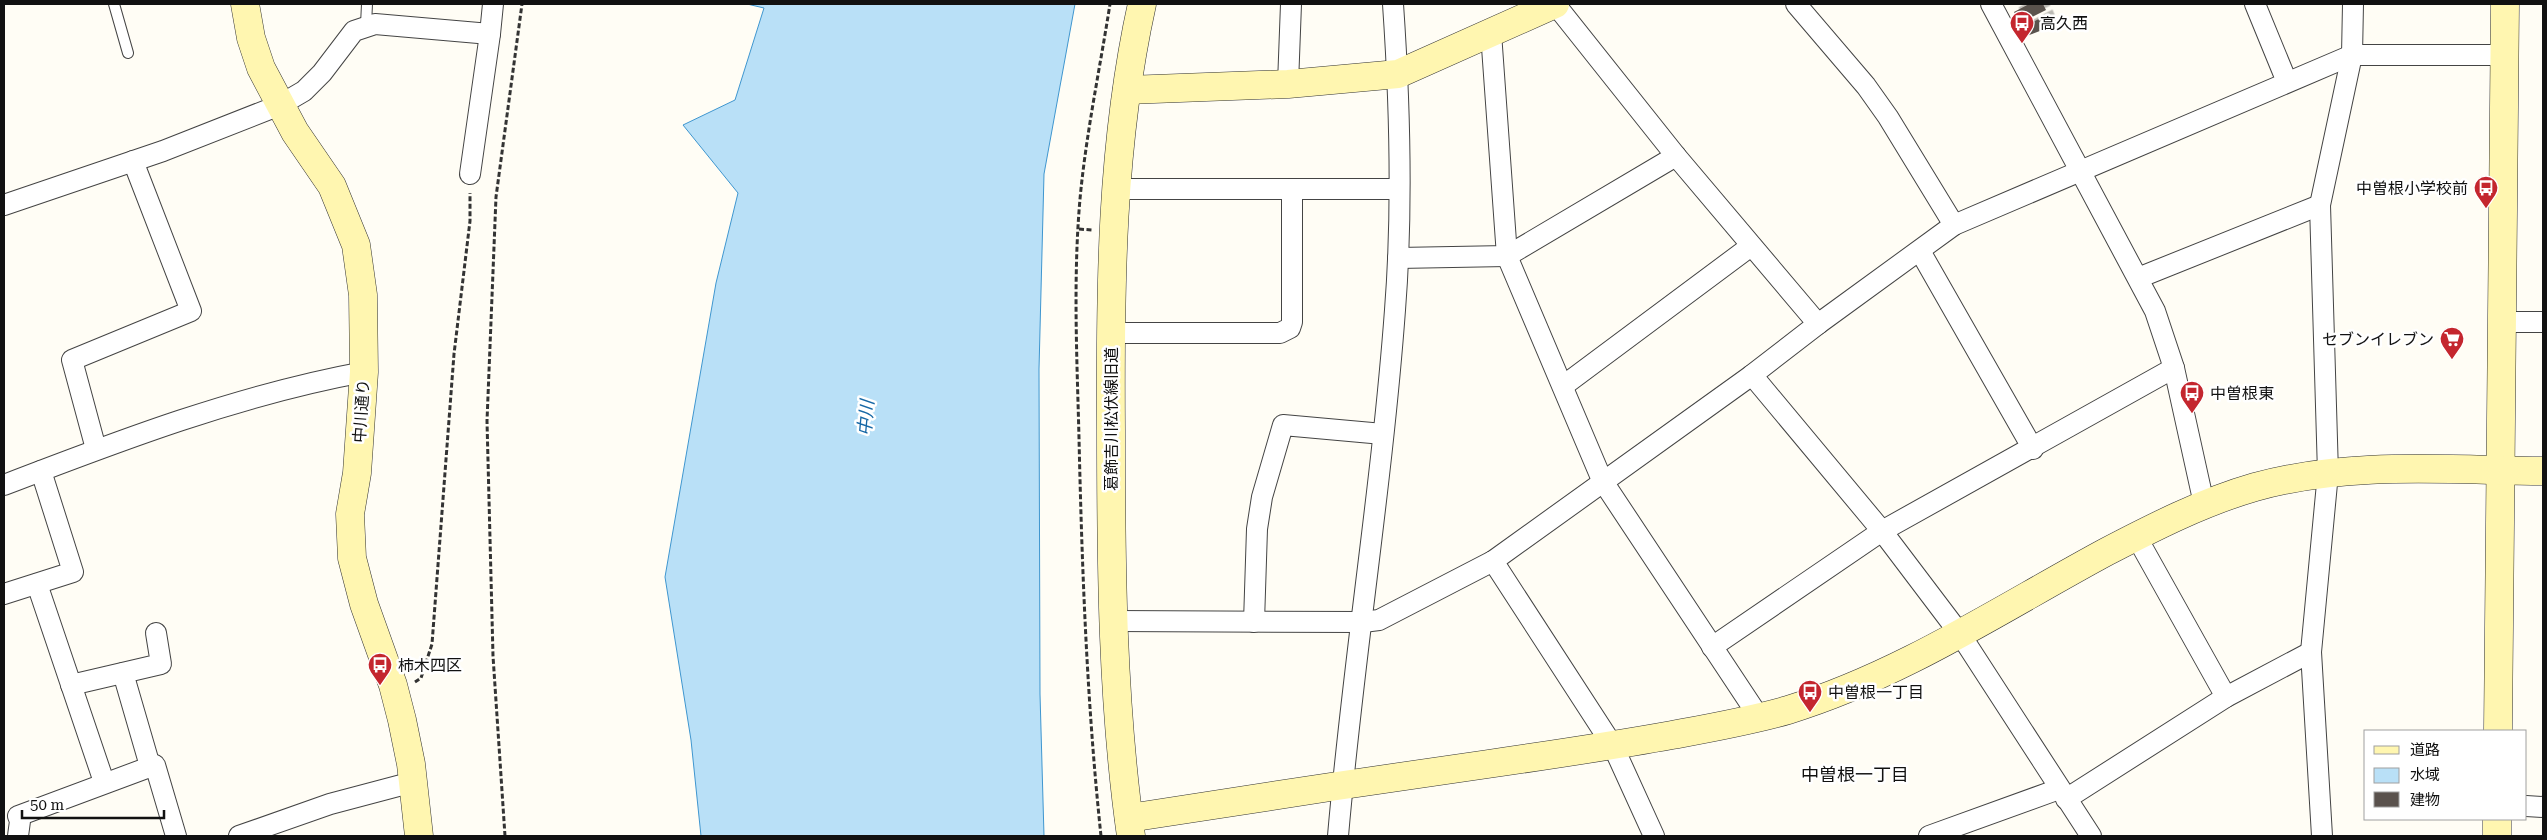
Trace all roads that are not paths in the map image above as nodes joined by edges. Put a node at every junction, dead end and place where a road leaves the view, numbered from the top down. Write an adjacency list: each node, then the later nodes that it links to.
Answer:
1 (114, 4): 17 (lane)
2 (245, 4): 24 (street, 中川通り)
3 (367, 4): 14 (lane)
4 (493, 4): 16 (street)
5 (1142, 4): 23 (street, 葛飾吉川松伏線旧道)
6 (1291, 4): 22 (street)
7 (1392, 4): 20 (street)
8 (1555, 4): 15 (street); 25 (street)
9 (1796, 4): 34 (street)
10 (1992, 4): 27 (street)
11 (2255, 4): 21 (street)
12 (2353, 4): 18 (street)
13 (2505, 4): 19 (street)
14 (366, 25): 16 (street); 24 (street)
15 (1491, 33): 20 (street); 37 (street)
16 (490, 34): 28 (street)
17 (128, 53)
18 (2352, 55): 19 (street); 21 (street); 33 (street)
19 (2504, 55): 40 (street)
20 (1398, 74): 22 (street); 31 (street)
21 (2288, 82): 27 (street)
22 (1288, 84): 23 (street)
23 (1127, 90): 29 (street, 葛飾吉川松伏線旧道)
24 (280, 105): 26 (street); 45 (street, 中川通り)
25 (1676, 156): 35 (street); 37 (street)
26 (133, 161): 32 (street); 49 (street)
27 (2080, 170): 34 (street); 39 (street)
28 (470, 174)
29 (1116, 189): 30 (street); 43 (street, 葛飾吉川松伏線旧道)
30 (1292, 189): 31 (street); 43 (street)
31 (1399, 189): 38 (street)
32 (4, 205)
33 (2320, 205): 39 (street); 54 (street)
34 (1954, 225): 36 (street)
35 (1751, 246): 42 (street); 47 (street)
36 (1920, 251): 42 (street); 50 (street)
37 (1507, 256): 38 (street); 47 (street)
38 (1398, 258): 48 (street)
39 (2138, 278): 44 (street)
40 (2500, 322): 41 (street); 51 (street)
41 (2543, 322)
42 (1818, 324): 46 (street)
43 (1110, 333): 63 (street, 葛飾吉川松伏線旧道)
44 (2174, 368): 50 (street); 57 (street)
45 (364, 372): 49 (street); 78 (street, 中川通り)
46 (1752, 375): 55 (street); 58 (street)
47 (1563, 386): 55 (street)
48 (1383, 434): 64 (street); 65 (street)
49 (96, 449): 52 (street)
50 (2033, 449): 58 (street)
51 (2501, 470): 53 (street); 54 (street); 74 (street)
52 (41, 471): 56 (street); 61 (street)
53 (2543, 471)
54 (2328, 473): 57 (street); 69 (street)
55 (1602, 480): 60 (street); 68 (street)
56 (4, 486)
57 (2204, 504): 59 (street)
58 (1882, 531): 67 (street); 68 (street)
59 (2136, 536): 67 (street); 72 (street)
60 (1493, 561): 65 (street); 75 (street)
61 (37, 584): 62 (street); 71 (street)
62 (4, 594)
63 (1114, 621): 64 (street); 84 (street, 葛飾吉川松伏線旧道)
64 (1254, 622): 65 (street)
65 (1363, 622): 79 (street)
66 (156, 633): 70 (street)
67 (1960, 634): 73 (street); 80 (street)
68 (1712, 647): 73 (street)
69 (2311, 652): 72 (street); 93 (street)
70 (122, 674): 71 (street); 76 (street)
71 (71, 685): 77 (street)
72 (2226, 697): 80 (street)
73 (1759, 717): 75 (street)
74 (2498, 730)
75 (1613, 746): 79 (street); 90 (street)
76 (150, 766): 77 (street); 86 (street)
77 (104, 782): 85 (street)
78 (413, 782): 87 (street); 88 (street, 中川通り)
79 (1342, 784): 84 (street); 89 (street)
80 (2062, 794): 91 (street); 92 (street)
81 (2527, 806): 82 (street)
82 (2543, 807)
83 (2497, 820): 94 (street)
84 (1130, 827)
85 (18, 836)
86 (176, 836)
87 (240, 836)
88 (419, 836)
89 (1338, 836)
90 (1654, 836)
91 (1929, 836)
92 (2091, 836)
93 (2322, 836)
94 (2497, 836)

